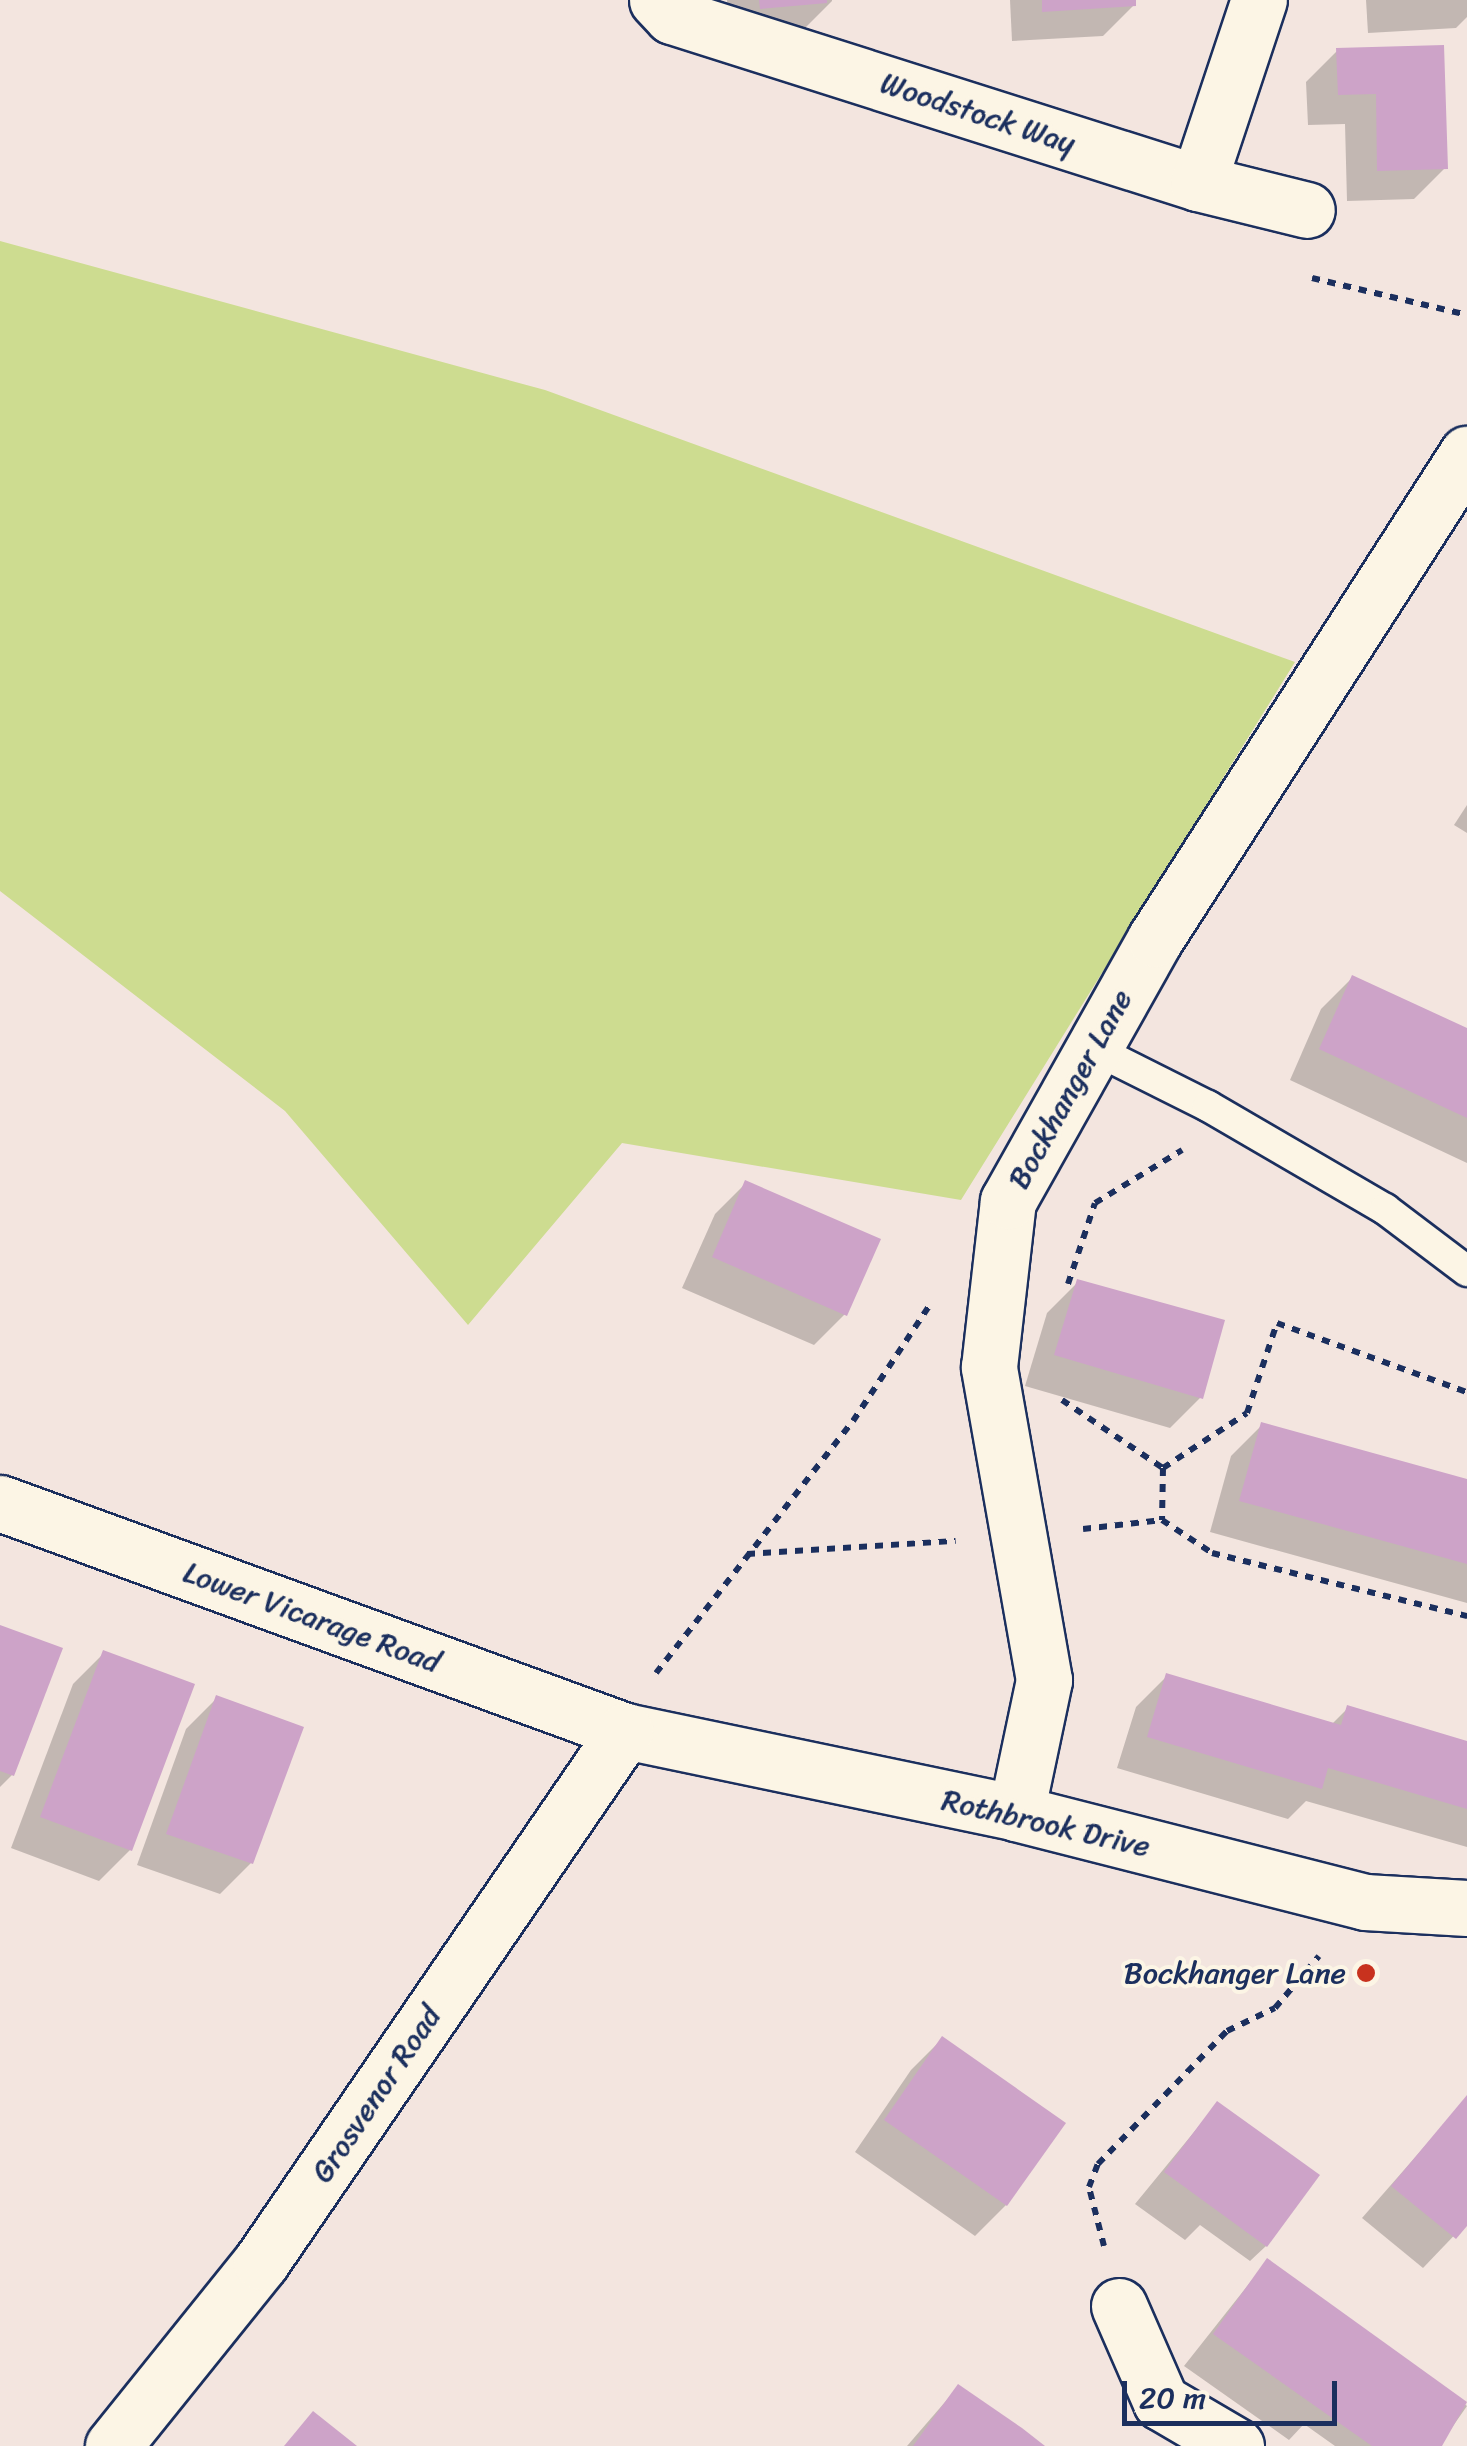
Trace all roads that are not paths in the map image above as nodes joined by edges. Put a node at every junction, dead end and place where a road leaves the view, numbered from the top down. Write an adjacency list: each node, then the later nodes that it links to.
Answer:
1 (657, 0): 3 (street, Woodstock Way)
2 (1259, 0): 3 (street)
3 (1198, 183): 4 (street, Woodstock Way)
4 (1307, 210)
5 (1467, 454): 6 (street, Bockhanger Lane)
6 (1090, 1048): 7 (lane); 10 (street, Bockhanger Lane)
7 (1467, 1272)
8 (0, 1503): 9 (street, Lower Vicarage Road)
9 (625, 1731): 10 (street, Rothbrook Drive); 13 (street, Grosvenor Road)
10 (1016, 1813): 11 (street, Rothbrook Drive)
11 (1467, 1908)
12 (1120, 2306): 14 (street)
13 (113, 2446)
14 (1236, 2446)

